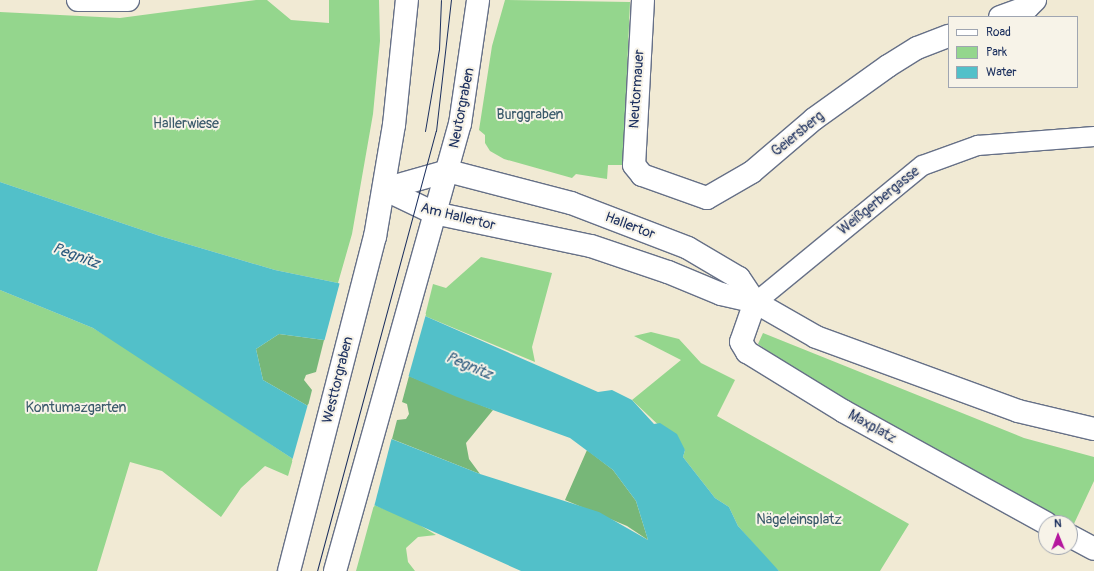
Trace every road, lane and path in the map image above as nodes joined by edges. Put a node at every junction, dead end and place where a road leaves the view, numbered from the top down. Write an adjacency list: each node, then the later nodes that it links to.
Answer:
1 (78, 0): 2 (street)
2 (128, 0)
3 (407, 0): 12 (street)
4 (478, 0): 10 (street, Neutorgraben)
5 (643, 0): 11 (street, Neutormauer)
6 (1035, 0): 7 (street)
7 (1003, 16)
8 (948, 36): 11 (street, Geiersberg)
9 (1094, 136): 14 (street, Weißgerbergasse)
10 (448, 171): 12 (street); 13 (street, Neutorgraben); 14 (street, Hallertor)
11 (642, 176)
12 (384, 189): 13 (street, Am Hallertor); 19 (street, Westtorgraben)
13 (434, 213): 14 (street, Am Hallertor); 20 (street)
14 (755, 302): 15 (street); 16 (street, Maxplatz)
15 (1094, 429)
16 (1038, 519)
17 (1078, 540): 18 (street)
18 (1094, 549)
19 (289, 571)
20 (335, 571)

